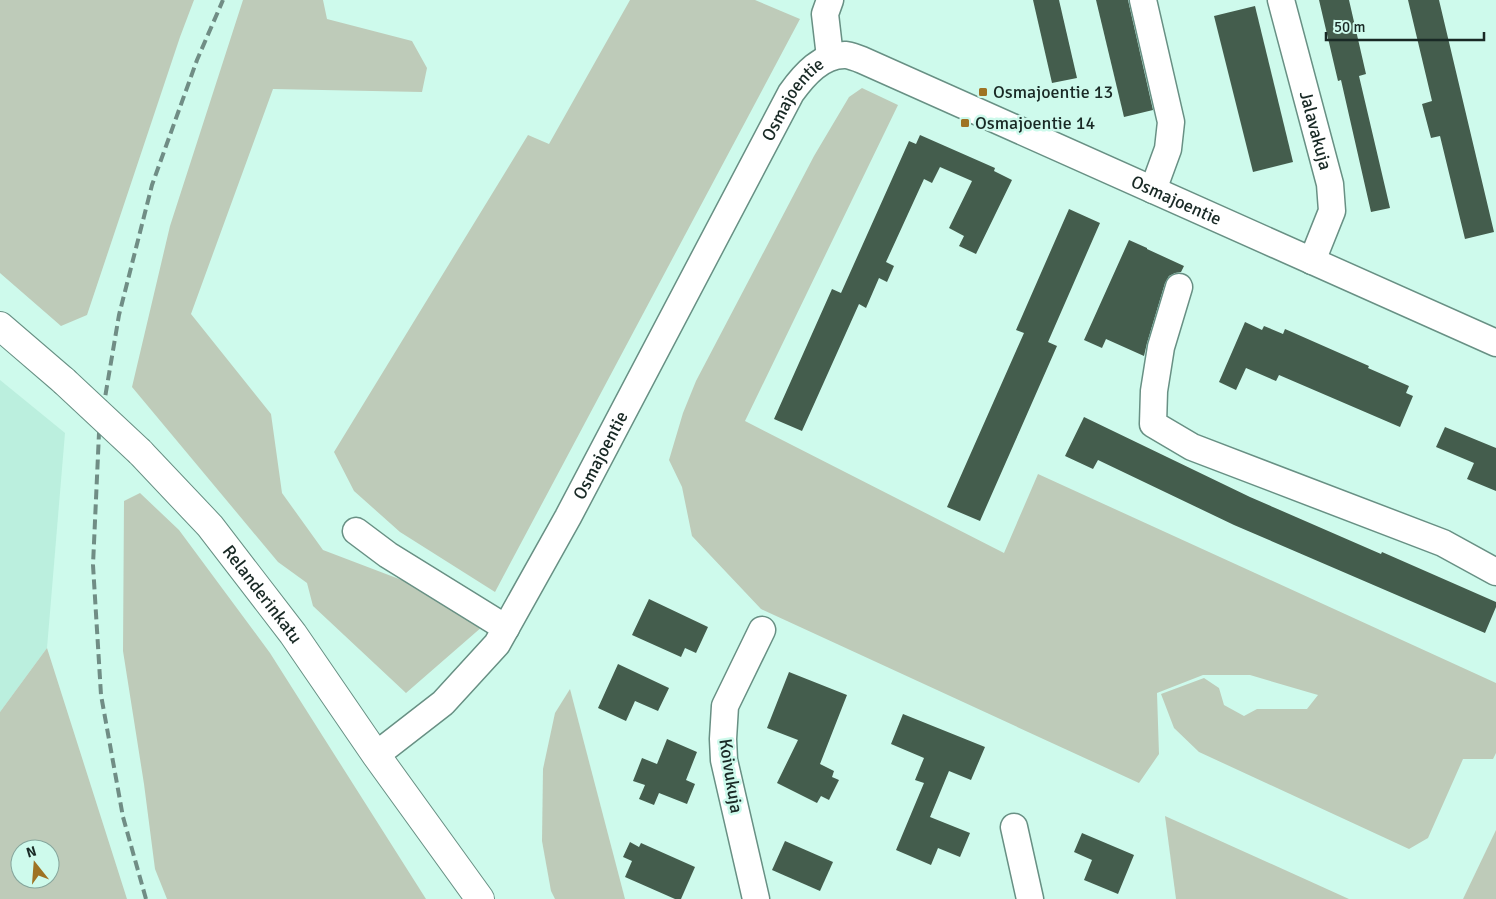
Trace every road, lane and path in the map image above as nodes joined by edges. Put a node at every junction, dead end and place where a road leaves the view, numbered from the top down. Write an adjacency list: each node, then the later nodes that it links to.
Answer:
1 (830, 0): 4 (street)
2 (1143, 0): 5 (street)
3 (1281, 0): 6 (street, Jalavakuja)
4 (830, 58): 5 (street, Osmajoentie); 12 (street, Osmajoentie)
5 (1153, 190): 6 (street, Osmajoentie)
6 (1312, 260): 9 (street, Osmajoentie)
7 (1179, 287): 11 (street)
8 (0, 326): 14 (main road, Relanderinkatu, bridge)
9 (1496, 343)
10 (356, 531): 12 (street)
11 (1496, 572)
12 (506, 628): 14 (street, Osmajoentie)
13 (762, 630): 17 (street, Koivukuja)
14 (376, 755): 16 (main road, Relanderinkatu)
15 (1014, 826): 18 (street)
16 (480, 899)
17 (756, 899)
18 (1030, 899)

